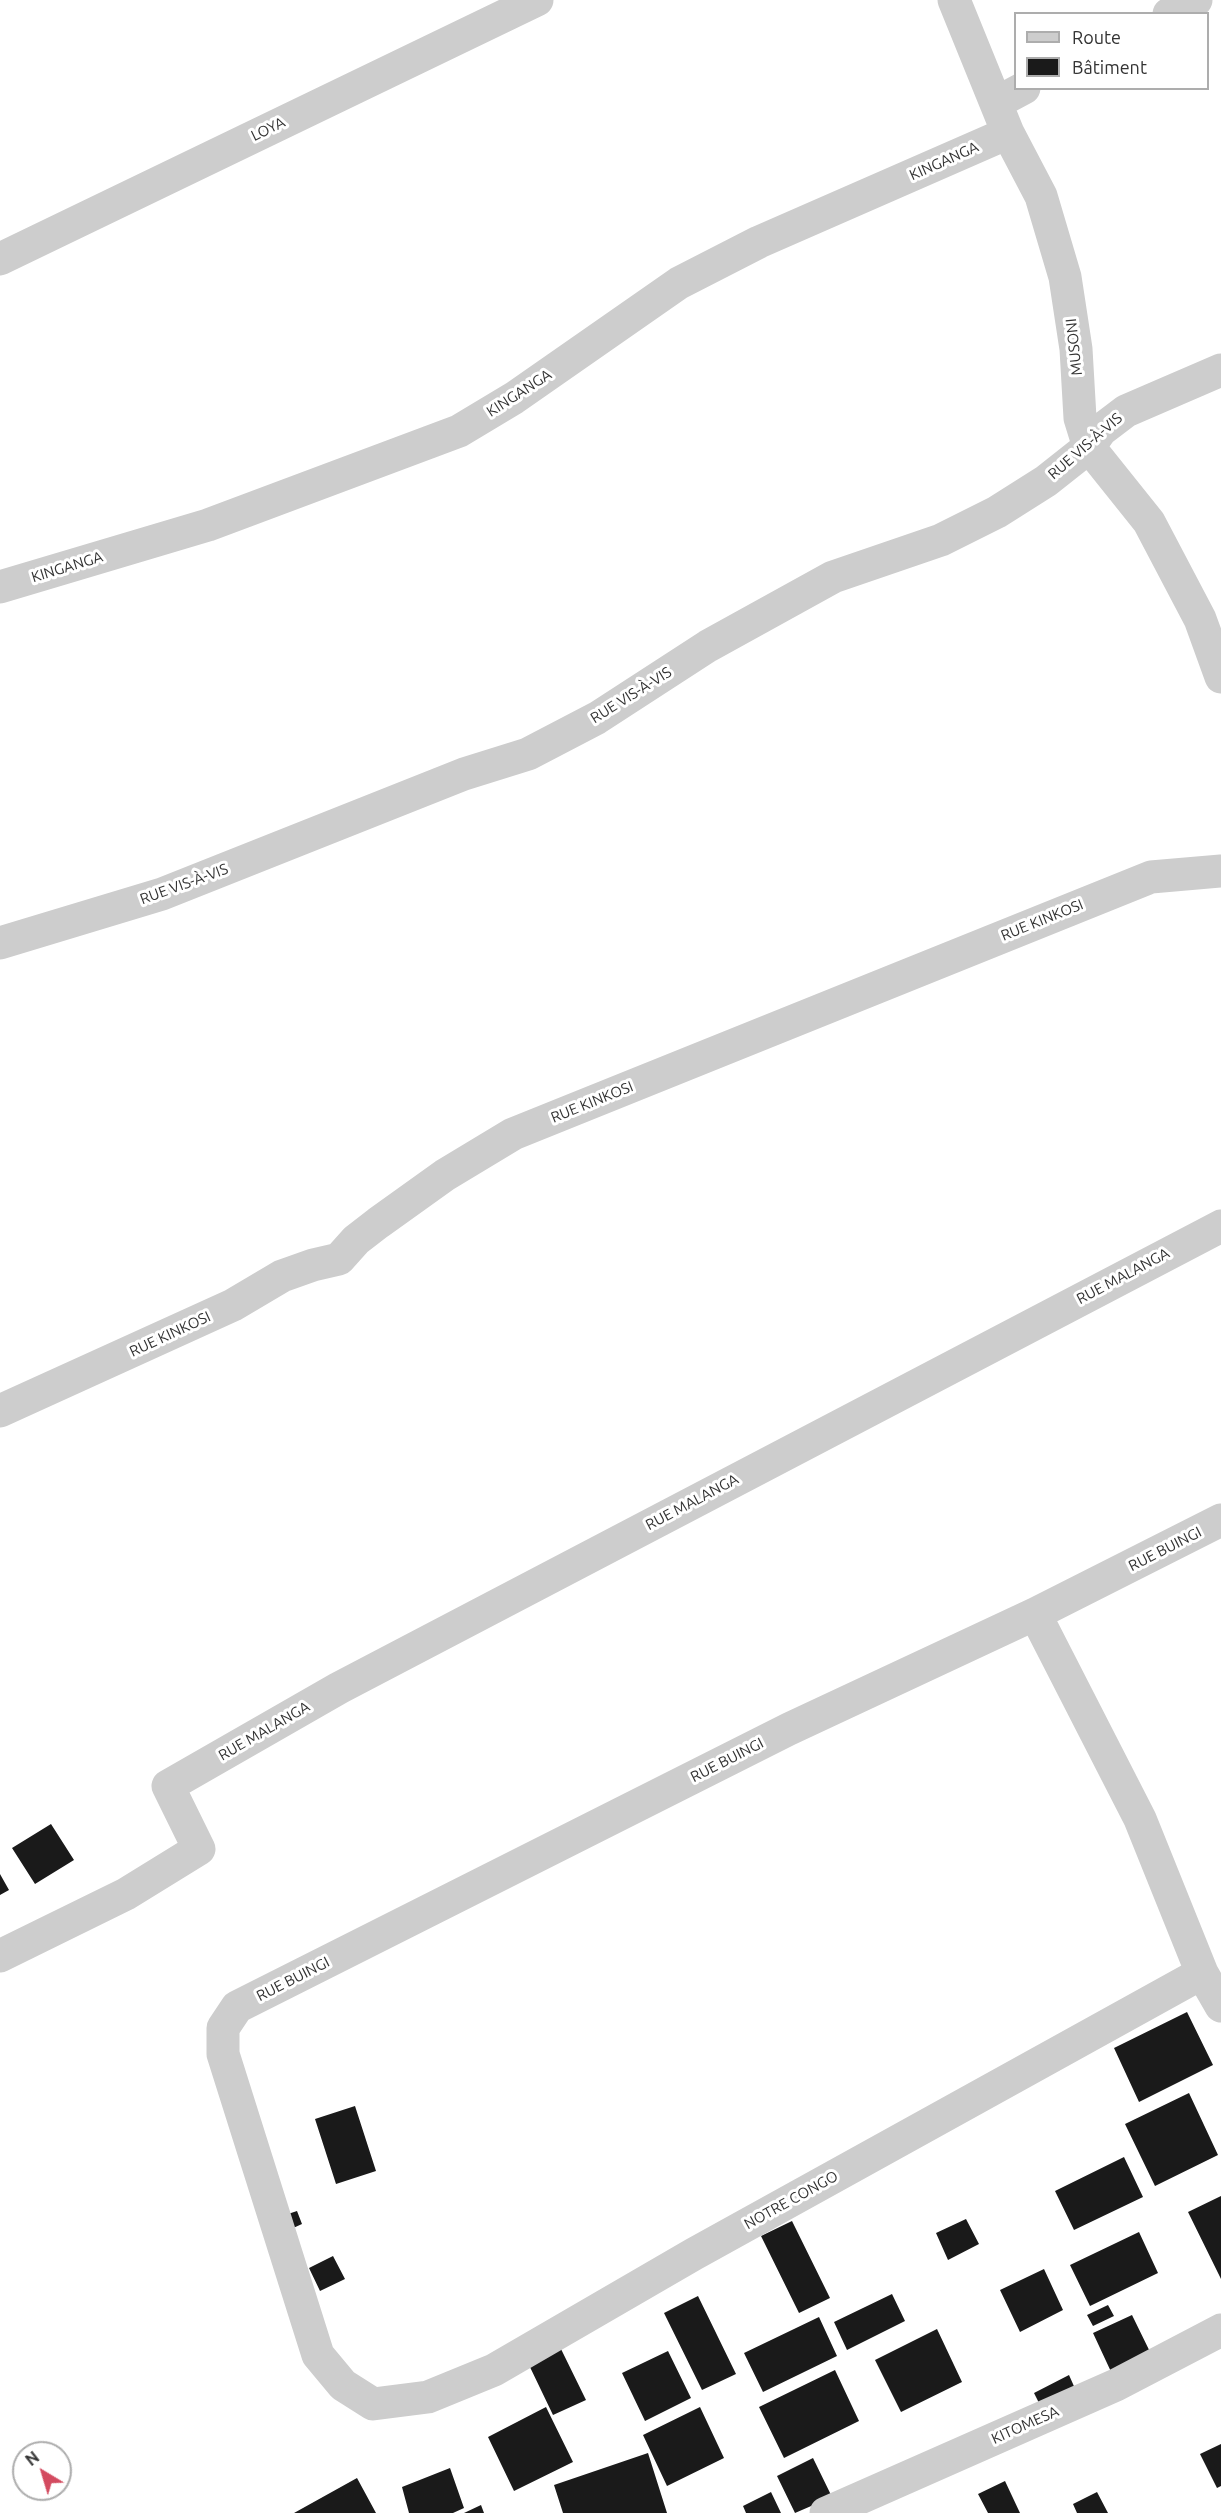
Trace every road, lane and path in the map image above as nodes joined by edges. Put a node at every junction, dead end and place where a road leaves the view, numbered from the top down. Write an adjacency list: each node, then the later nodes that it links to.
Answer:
1 (537, 0): 7 (street, LOYA)
2 (954, 0): 5 (street, MUSONI)
3 (1196, 0): 4 (street)
4 (1173, 12)
5 (1010, 96): 6 (street, MUSONI)
6 (1008, 133): 9 (street, MUSONI); 10 (street, KINGANGA)
7 (0, 258)
8 (1221, 370): 9 (street, RUE VIS-À-VIS)
9 (1089, 447): 11 (street, MUSONI); 13 (street, RUE VIS-À-VIS)
10 (0, 587)
11 (1221, 677)
12 (1221, 872): 15 (street, RUE KINKOSI)
13 (0, 943)
14 (1221, 1226): 18 (street, RUE MALANGA)
15 (0, 1412)
16 (1221, 1520): 17 (street, RUE BUINGI)
17 (1035, 1614): 19 (street); 22 (street, RUE BUINGI)
18 (0, 1956)
19 (1202, 1973): 20 (street); 22 (street, NOTRE CONGO)
20 (1221, 2006)
21 (1221, 2330): 23 (street, KITOMESA)
22 (373, 2404)
23 (826, 2513)

